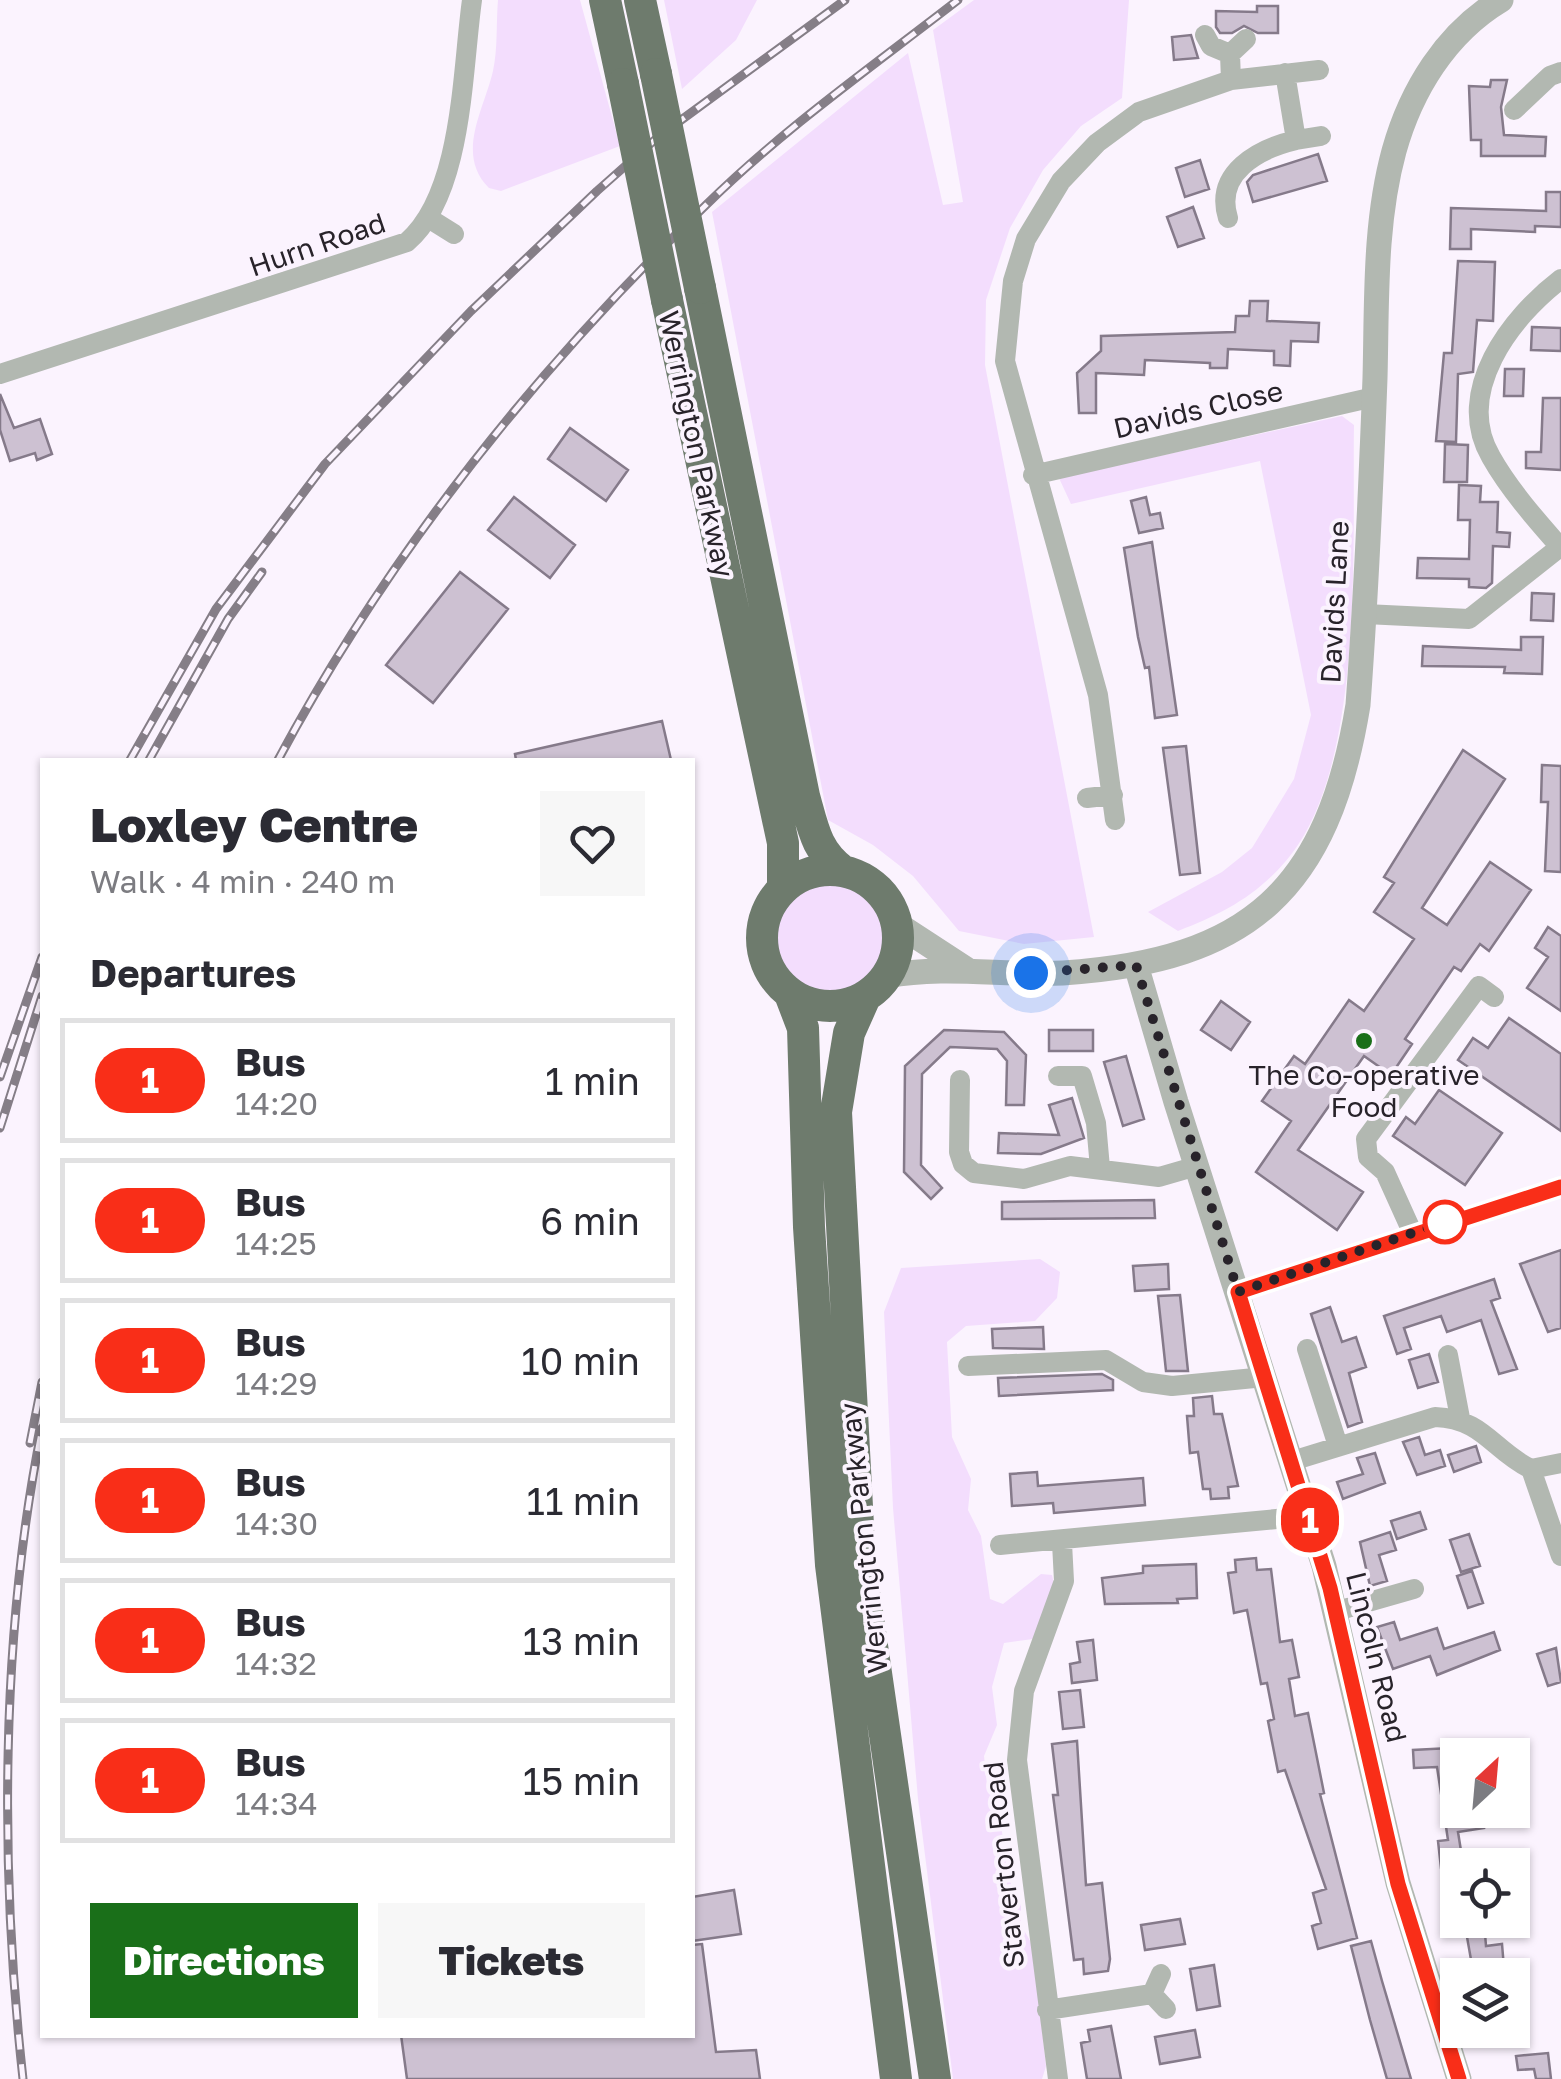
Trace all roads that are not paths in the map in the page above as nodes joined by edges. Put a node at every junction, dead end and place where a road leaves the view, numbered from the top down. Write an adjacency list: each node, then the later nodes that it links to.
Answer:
1 (472, 0): 16 (street)
2 (605, 0): 28 (highway, Werrington Parkway, bridge)
3 (640, 0): 27 (highway, Werrington Parkway, bridge)
4 (1501, 0): 20 (street, Davids Lane)
5 (1205, 36): 7 (street)
6 (1246, 39): 7 (street)
7 (1230, 54): 11 (street)
8 (1319, 70): 10 (street)
9 (1561, 72): 12 (street)
10 (1285, 74): 11 (street); 14 (street)
11 (1231, 80): 21 (street)
12 (1514, 110)
13 (1321, 136): 14 (street)
14 (1296, 140): 15 (street)
15 (1228, 218)
16 (430, 219): 17 (street); 19 (street, Hurn Road)
17 (454, 234)
18 (1561, 280): 22 (street)
19 (0, 374)
20 (1374, 396): 21 (street, Davids Close); 23 (street, Davids Lane)
21 (1034, 474): 24 (street)
22 (1560, 548): 23 (street)
23 (1364, 614): 30 (street, Davids Lane)
24 (1113, 795): 25 (street); 26 (street)
25 (1088, 798)
26 (1115, 820)
27 (843, 872): 28 (highway); 29 (highway)
28 (783, 888): 33 (highway)
29 (896, 924): 31 (street); 32 (highway)
30 (1136, 965): 31 (street, Davids Lane); 37 (street, Lincoln Road)
31 (966, 969): 32 (street, Davids Lane)
32 (876, 986): 33 (highway); 40 (highway, Werrington Parkway)
33 (790, 994): 40 (highway, Werrington Parkway)
34 (1494, 998): 41 (street)
35 (1058, 1076): 38 (street)
36 (960, 1080): 38 (street)
37 (1197, 1166): 38 (street); 43 (street, Lincoln Road)
38 (1100, 1168)
39 (1561, 1187): 41 (street)
40 (824, 1226): 42 (highway, Werrington Parkway)
41 (1413, 1234): 43 (street)
42 (828, 1292): 61 (highway, Werrington Parkway); 62 (highway, Werrington Parkway)
43 (1238, 1292): 47 (street, Lincoln Road)
44 (1307, 1349): 49 (street)
45 (1448, 1355): 48 (street)
46 (968, 1366): 47 (street)
47 (1266, 1376): 50 (street, Lincoln Road)
48 (1460, 1418): 49 (street); 52 (street)
49 (1338, 1446): 50 (street)
50 (1292, 1461): 53 (street, Lincoln Road)
51 (1561, 1462): 52 (street)
52 (1531, 1469): 56 (street)
53 (1309, 1516): 54 (street); 58 (street, Lincoln Road)
54 (1062, 1542): 55 (street); 60 (street, Staverton Road)
55 (1000, 1546)
56 (1561, 1556)
57 (1414, 1589): 58 (street)
58 (1337, 1611): 64 (street, Lincoln Road)
59 (1160, 1992): 60 (street)
60 (1047, 2010): 63 (street, Staverton Road)
61 (896, 2079)
62 (935, 2079)
63 (1058, 2079)
64 (1459, 2079)

